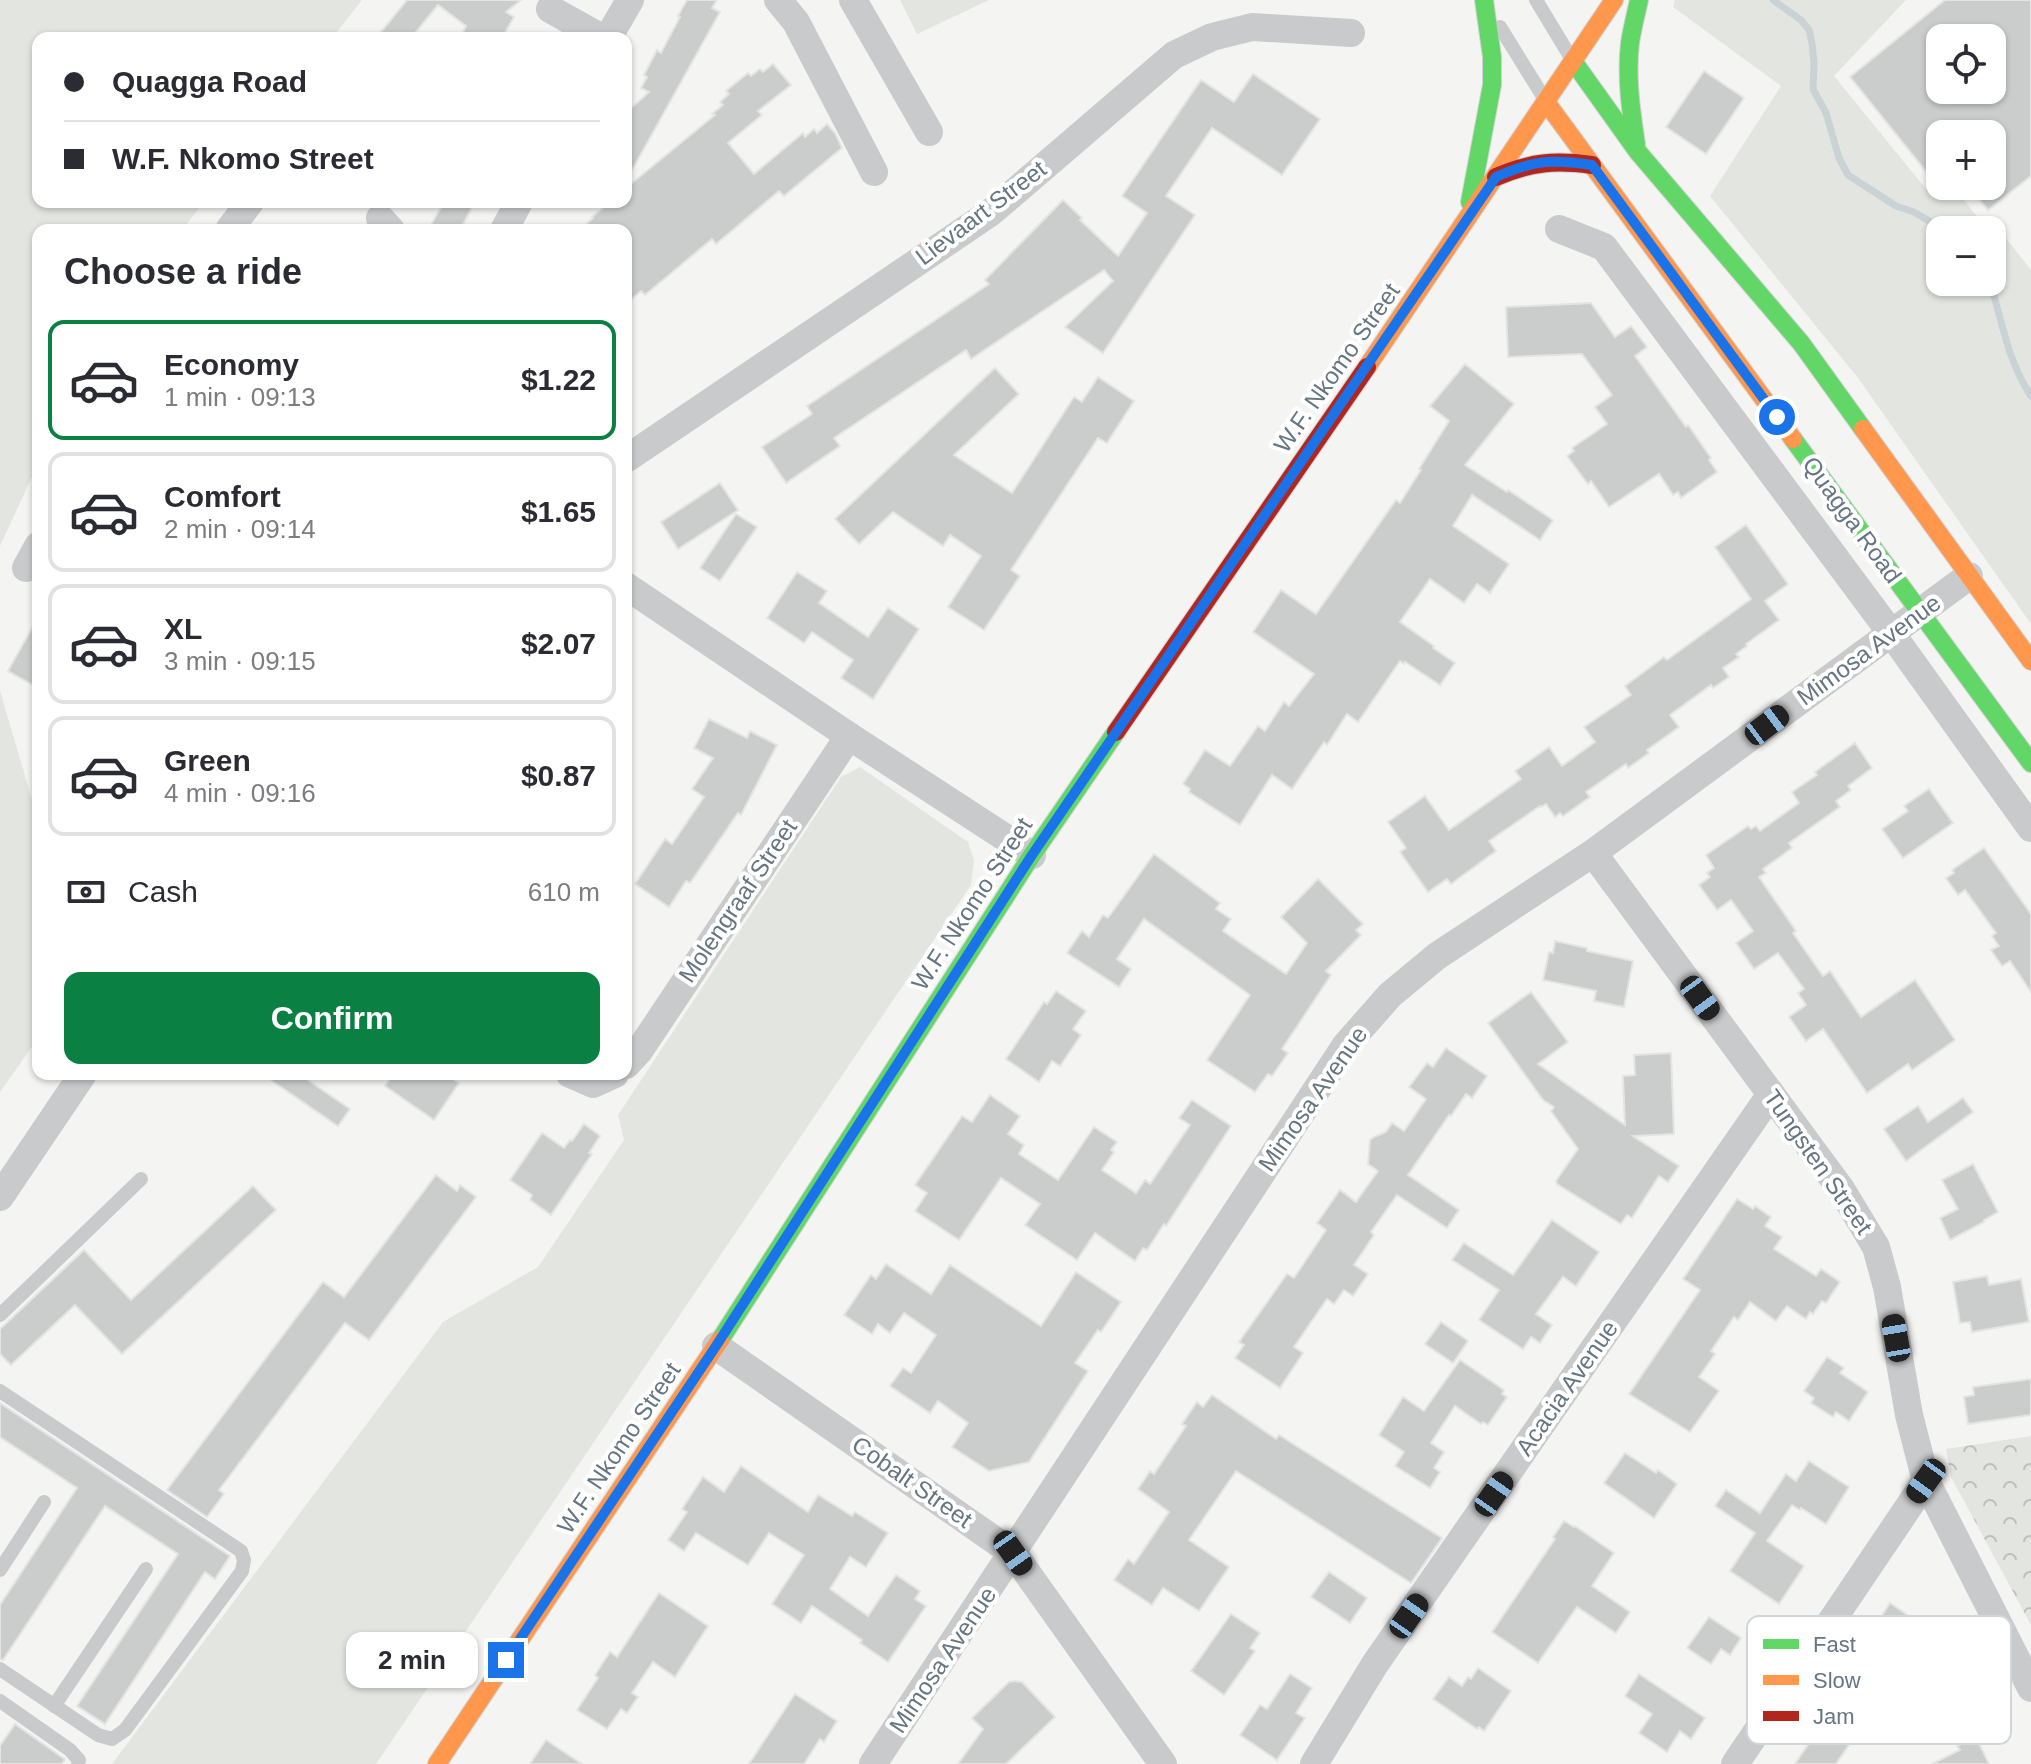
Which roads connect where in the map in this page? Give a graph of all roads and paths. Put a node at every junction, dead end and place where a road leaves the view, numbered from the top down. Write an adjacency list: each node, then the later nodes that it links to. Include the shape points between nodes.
1 (630, 0): 10 (street)
2 (778, 0): 17 (street, via 796,22)
3 (853, 0): 14 (street)
4 (1484, 0): 13 (lane, Quagga Road); 19 (main road, via 1492,85)
5 (1536, 0): 12 (lane)
6 (1614, 0): 12 (main road, W.F. Nkomo Street)
7 (1639, 0): 15 (main road, via 1629,78)
8 (550, 9): 9 (street)
9 (594, 32)
10 (609, 32)
11 (1351, 33): 21 (street, Lievaart Street, via 1252,27 1212,37 1174,55 990,213)
12 (1573, 61): 13 (main road, W.F. Nkomo Street); 15 (main road)
13 (1546, 102): 16 (main road, Quagga Road); 18 (main road, W.F. Nkomo Street)
14 (929, 132)
15 (1638, 152): 22 (main road, via 1801,343)
16 (1592, 165): 18 (main road, via 1547,161); 24 (main road, Quagga Road)
17 (874, 172)
18 (1496, 177): 19 (main road, W.F. Nkomo Street)
19 (1466, 222): 31 (main road, W.F. Nkomo Street)
20 (1559, 229): 25 (street, Quagga Road, via 1604,247)
21 (632, 455)
22 (1969, 576): 24 (street, Mimosa Avenue); 26 (main road)
23 (632, 590): 27 (street)
24 (1920, 613): 25 (street, Mimosa Avenue); 28 (main road, Quagga Road)
25 (1891, 633): 29 (street, Quagga Road); 30 (street, Mimosa Avenue)
26 (2031, 661)
27 (849, 736): 31 (street); 32 (street, Molengraaf Street)
28 (2031, 763)
29 (2031, 828)
30 (1593, 853): 34 (street, Tungsten Street); 42 (street, Mimosa Avenue, via 1437,956 1390,995 1346,1045)
31 (1032, 855): 38 (main road, W.F. Nkomo Street)
32 (632, 1059)
33 (79, 1080): 36 (street)
34 (1771, 1094): 40 (street, Tungsten Street, via 1876,1247); 57 (street, Acacia Avenue, via 1375,1664)
35 (141, 1179): 37 (lane)
36 (0, 1197)
37 (0, 1315)
38 (716, 1346): 42 (street, Cobalt Street); 54 (main road, W.F. Nkomo Street)
39 (0, 1391): 51 (lane, via 241,1551 244,1560 242,1571 125,1730 112,1739 98,1735)
40 (1926, 1481): 45 (street); 46 (street, Tungsten Street)
41 (44, 1502): 44 (lane)
42 (1013, 1553): 55 (street, Mimosa Avenue); 56 (street, Cobalt Street)
43 (146, 1569): 51 (lane)
44 (0, 1570)
45 (1835, 1616)
46 (1994, 1616)
47 (2011, 1649): 49 (street, Tungsten Street)
48 (0, 1669): 51 (lane)
49 (2031, 1688)
50 (0, 1701): 53 (lane, via 70,1750)
51 (54, 1706)
52 (1748, 1744): 58 (street)
53 (78, 1764)
54 (437, 1764)
55 (873, 1764)
56 (1163, 1764)
57 (1314, 1764)
58 (1735, 1764)

